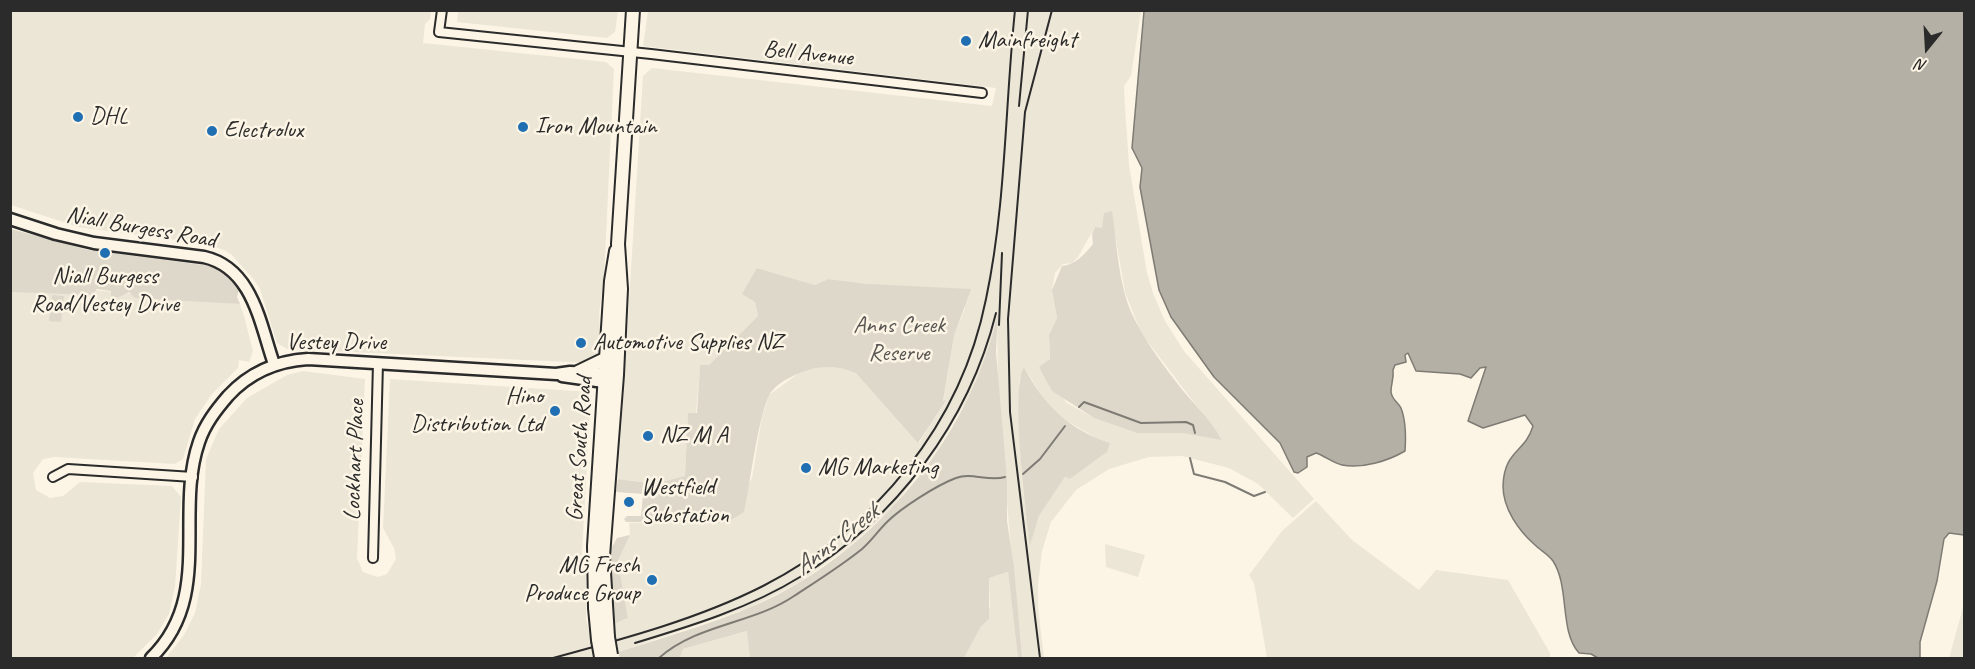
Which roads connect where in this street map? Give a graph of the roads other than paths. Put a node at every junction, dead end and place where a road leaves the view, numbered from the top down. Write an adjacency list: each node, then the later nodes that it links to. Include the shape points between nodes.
1 (442, 10): 3 (street, Bell Avenue, via 439,32)
2 (633, 10): 3 (main road, Great South Road)
3 (630, 52): 4 (street, Bell Avenue); 6 (main road, Great South Road)
4 (982, 93)
5 (10, 219): 9 (street, Niall Burgess Road, via 84,241 204,256 221,262 246,286)
6 (618, 244): 7 (main road, Great South Road, via 613,261); 12 (main road, Great South Road, via 621,289)
7 (607, 358): 10 (main road); 12 (main road, Great South Road)
8 (378, 363): 9 (street, Vestey Drive, via 308,359); 11 (street, Vestey Drive); 15 (street, Lockhart Place)
9 (274, 364): 14 (street, Vestey Drive, via 241,384 218,407 199,442)
10 (579, 372): 11 (street, Vestey Drive); 12 (street, Vestey Drive)
11 (556, 374): 12 (street, Vestey Drive, via 568,379)
12 (611, 379): 16 (main road, Great South Road, bridge, via 594,567)
13 (53, 477): 14 (street, via 68,470)
14 (193, 477): 17 (street, Vestey Drive, via 186,596 173,632)
15 (373, 558)
16 (606, 657)
17 (151, 658)

